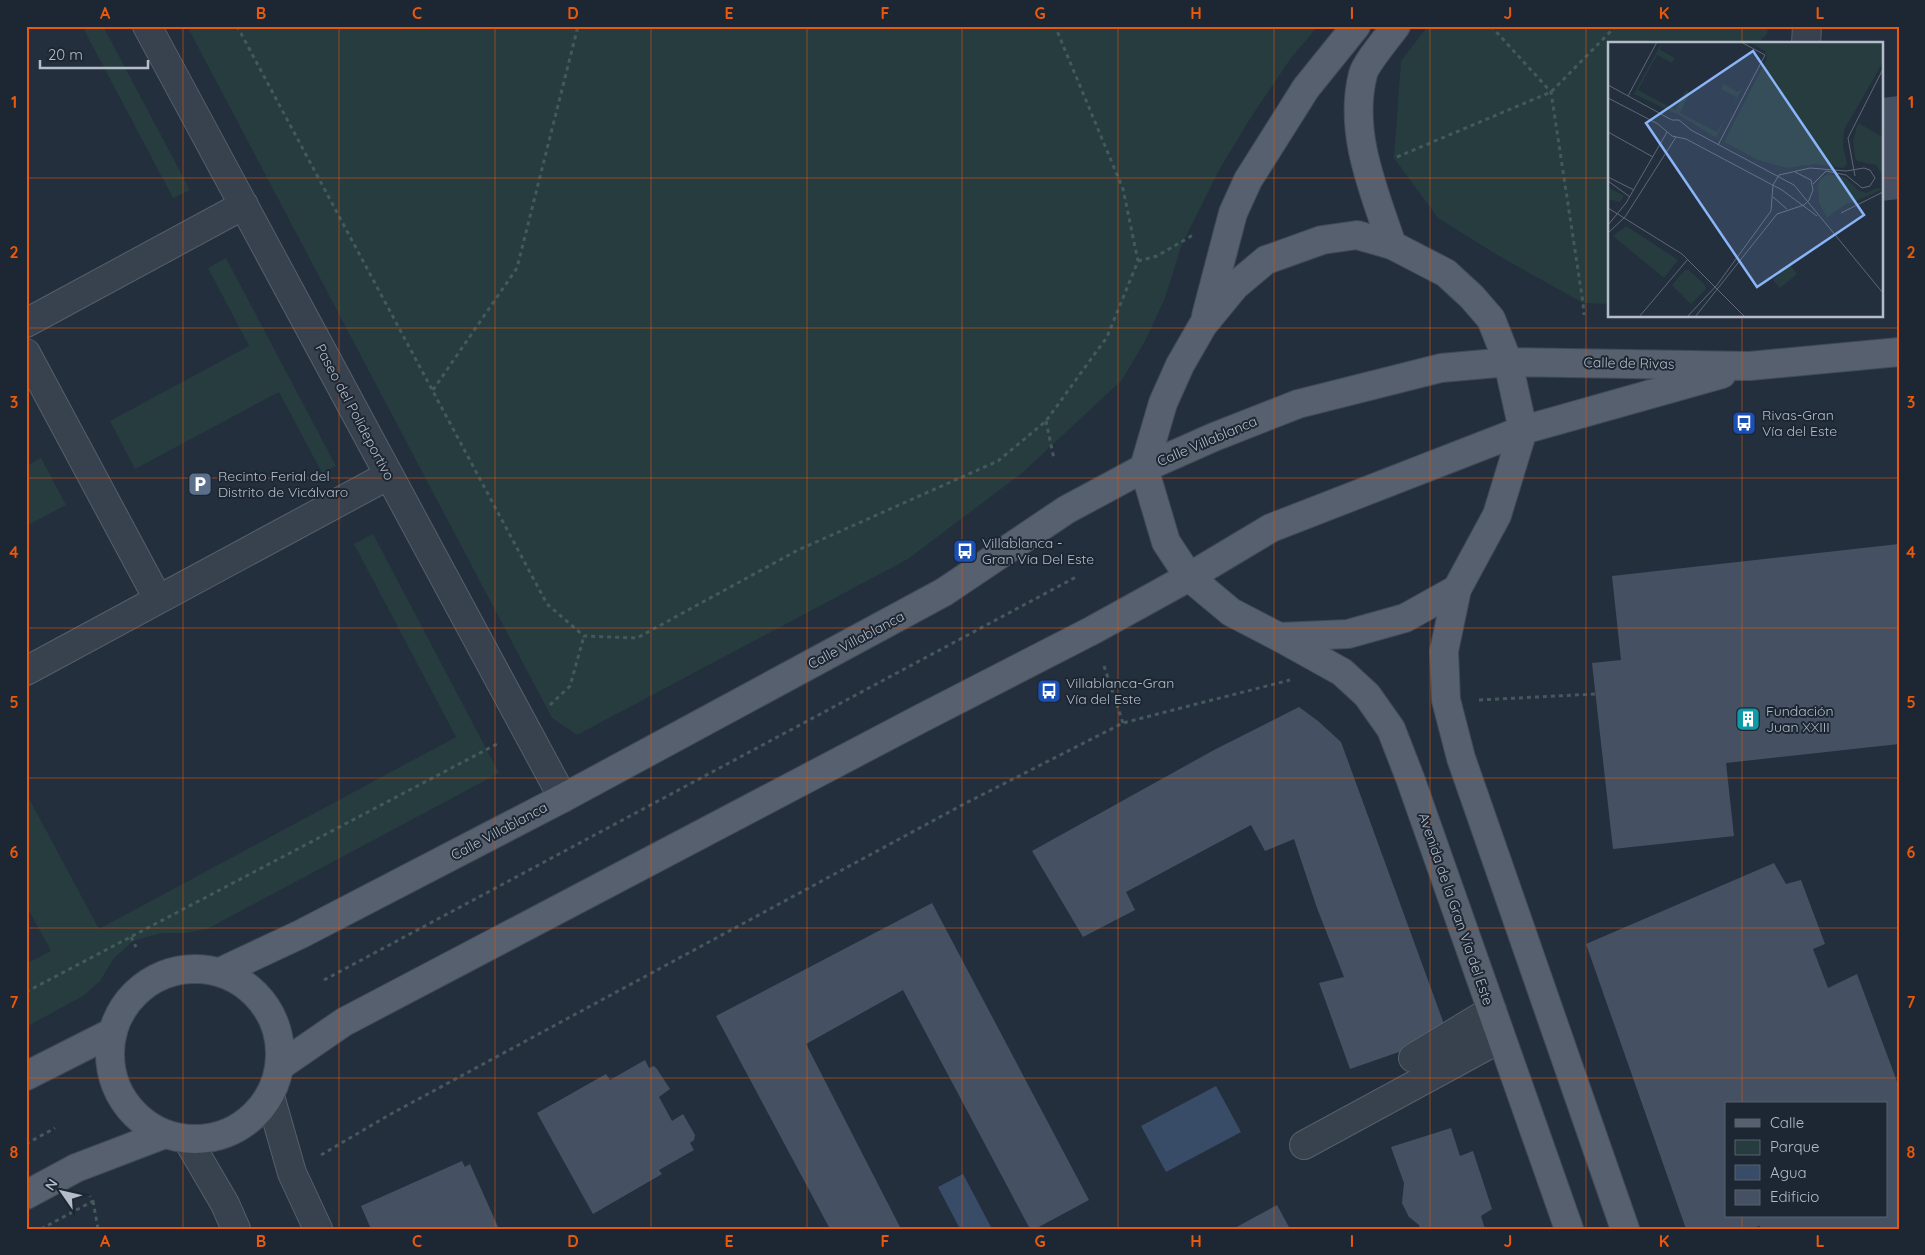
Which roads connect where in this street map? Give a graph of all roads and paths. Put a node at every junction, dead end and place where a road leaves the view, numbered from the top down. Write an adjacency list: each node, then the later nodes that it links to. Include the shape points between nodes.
1 (147, 26): 13 (street, Paseo del Polideportivo)
2 (237, 26): 24 (path)
3 (578, 26): 24 (path, via 517,268)
4 (1055, 26): 16 (path, via 1123,189)
5 (1356, 26): 19 (main road, via 1306,88 1248,180 1233,213)
6 (1396, 26): 15 (main road, via 1363,72 1358,117 1366,168)
7 (1491, 26): 11 (path)
8 (1616, 26): 11 (path)
9 (1807, 26): 10 (street)
10 (1806, 42)
11 (1551, 92): 12 (path); 17 (path)
12 (1394, 158)
13 (244, 205): 18 (street); 29 (street, Paseo del Polideportivo)
14 (1196, 233): 16 (path, via 1157,256)
15 (1392, 245): 19 (main road, via 1357,236 1322,240 1266,260 1235,286); 22 (main road, via 1446,274 1472,297 1491,319)
16 (1138, 261): 25 (path, via 1107,337)
17 (1584, 316)
18 (26, 323)
19 (1203, 325): 28 (main road, via 1163,403)
20 (1899, 352): 23 (main road, Calle de Rivas)
21 (26, 353): 33 (street)
22 (1508, 362): 23 (main road, Calle de Rivas); 26 (main road); 28 (main road, Calle Villablanca, via 1441,368 1298,404)
23 (1750, 366): 26 (main road, Calle de Rivas)
24 (432, 390): 34 (path, via 547,604)
25 (1046, 421): 27 (path); 34 (path, via 998,462 798,550 637,638)
26 (1523, 430): 30 (main road, via 1271,528); 32 (main road, via 1497,515)
27 (1054, 458)
28 (1144, 468): 30 (main road, Avenida de la Gran Vía del Este, via 1166,542); 44 (main road, Calle Villablanca, via 1066,510 944,592)
29 (389, 474): 33 (street); 44 (street, Paseo del Polideportivo)
30 (1189, 577): 35 (main road, Avenida de la Gran Vía del Este, via 1231,612); 54 (main road, via 344,1022)
31 (1076, 578): 48 (path)
32 (1457, 589): 35 (main road, Avenida de la Gran Vía del Este, via 1405,618 1348,634); 68 (main road, via 1444,651 1448,709 1461,758)
33 (158, 600): 37 (street)
34 (584, 636): 41 (path, via 570,686)
35 (1279, 636): 50 (main road, Avenida de la Gran Vía del Este, via 1342,672 1367,695 1391,729)
36 (1104, 666): 42 (path)
37 (26, 671)
38 (1298, 681): 42 (path, via 1291,680)
39 (1596, 694): 40 (path)
40 (1479, 700)
41 (546, 709)
42 (1123, 724): 61 (path, via 938,818 397,1110)
43 (497, 743): 45 (path)
44 (563, 798): 47 (main road, Calle Villablanca, via 301,934)
45 (131, 937): 46 (path); 49 (path)
46 (136, 948)
47 (220, 972): 51 (main road, via 186,969 154,979 128,1001); 54 (main road, via 247,986 268,1008 279,1036)
48 (324, 980)
49 (26, 992)
50 (1492, 1010): 52 (main road, Avenida de la Gran Vía del Este); 53 (street)
51 (113, 1032): 55 (main road); 58 (main road, via 110,1063 119,1093 138,1118)
52 (1501, 1038): 60 (street); 67 (main road, Avenida de la Gran Vía del Este)
53 (1413, 1058)
54 (280, 1066): 56 (main road)
55 (26, 1076)
56 (270, 1096): 58 (main road, via 249,1121 220,1136); 66 (street, via 292,1173)
57 (55, 1128): 59 (path)
58 (176, 1137): 62 (main road, via 76,1168); 65 (street, via 225,1204)
59 (26, 1144)
60 (1304, 1145)
61 (315, 1159)
62 (26, 1195)
63 (93, 1201): 64 (path)
64 (98, 1229)
65 (236, 1229)
66 (318, 1229)
67 (1569, 1229)
68 (1625, 1229)

